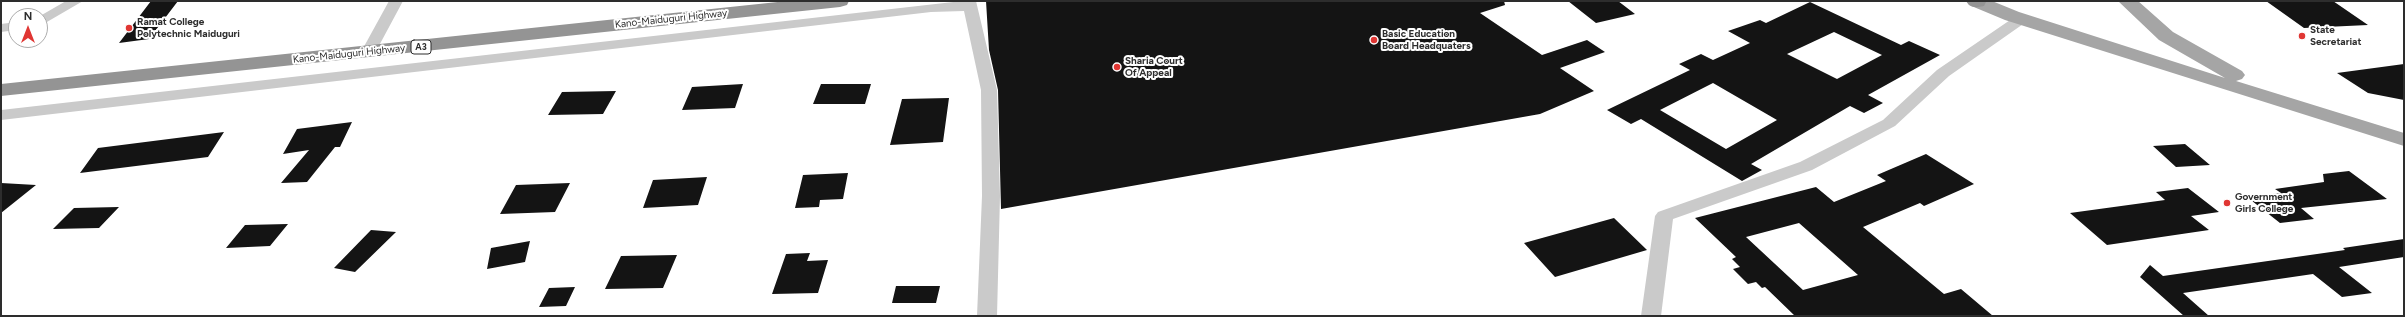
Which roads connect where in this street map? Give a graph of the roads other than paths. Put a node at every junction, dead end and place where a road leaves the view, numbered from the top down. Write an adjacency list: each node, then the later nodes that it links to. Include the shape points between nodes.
1 (76, 1): 9 (street)
2 (396, 1): 11 (street)
3 (720, 1): 11 (highway, Kano-Maiduguri Highway / A3)
4 (840, 1): 11 (highway, Kano-Maiduguri Highway / A3)
5 (1976, 1): 10 (main road)
6 (2004, 1): 12 (main road, via 2090,31)
7 (2127, 1): 12 (main road, via 2166,36)
8 (969, 4): 15 (street); 18 (street, via 989,90 992,196)
9 (48, 17)
10 (2021, 19): 17 (main road); 19 (street, via 1943,73 1890,123 1806,166 1664,216)
11 (372, 45): 13 (highway, Kano-Maiduguri Highway / A3); 14 (highway, Kano-Maiduguri Highway / A3)
12 (2235, 75): 16 (main road)
13 (1, 78)
14 (1, 90)
15 (1, 115)
16 (2404, 127)
17 (2404, 140)
18 (987, 316)
19 (1651, 316)

